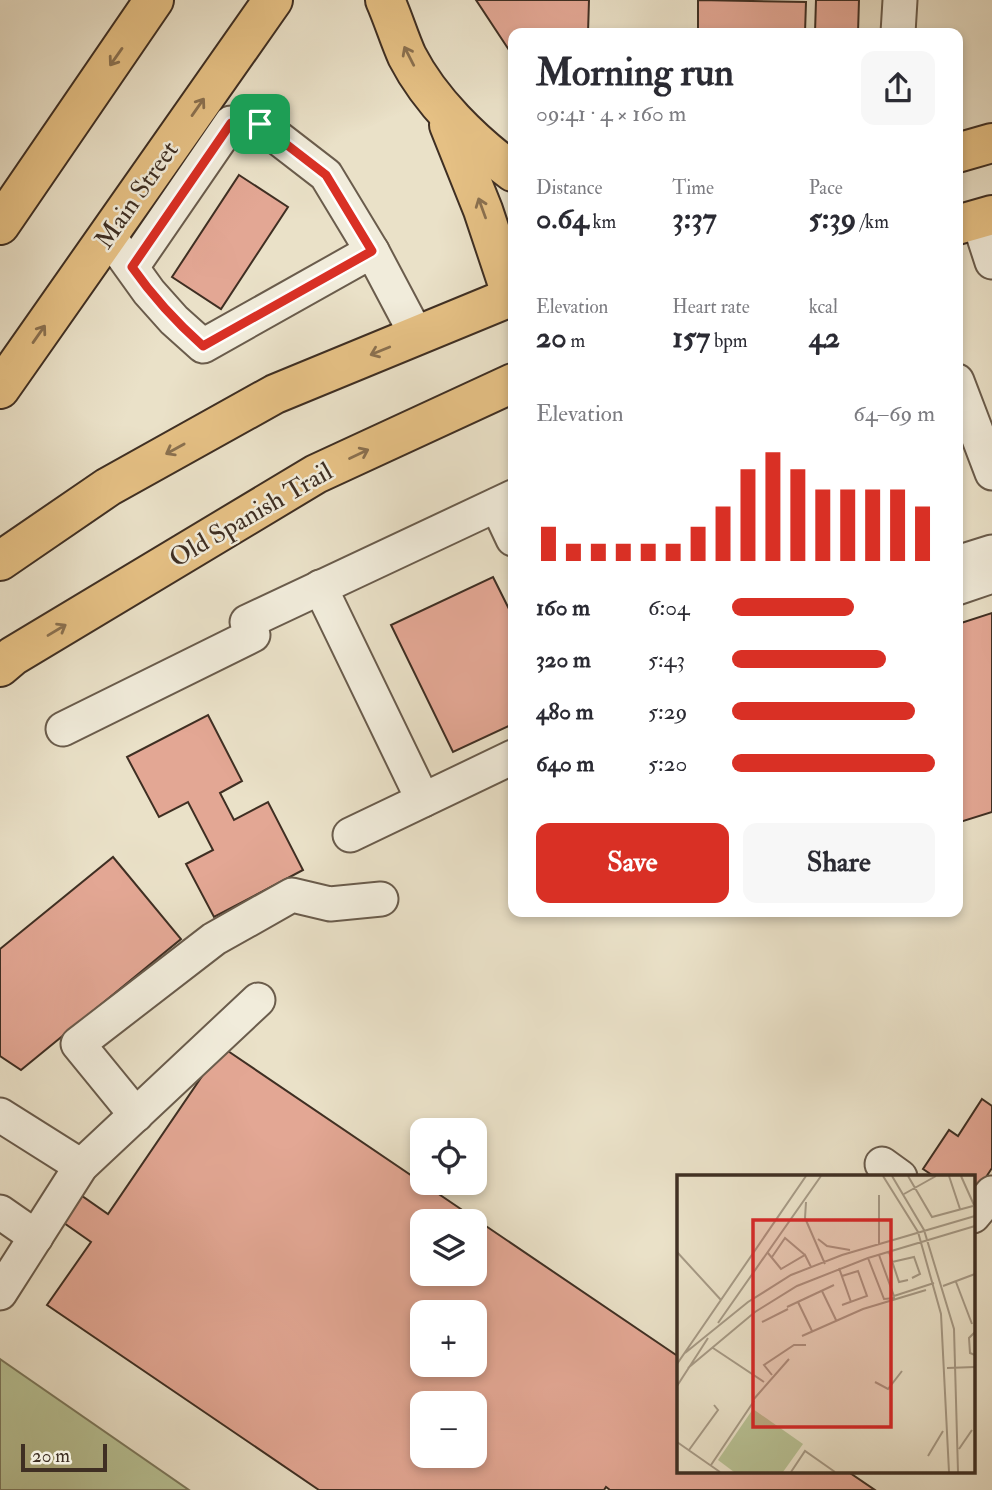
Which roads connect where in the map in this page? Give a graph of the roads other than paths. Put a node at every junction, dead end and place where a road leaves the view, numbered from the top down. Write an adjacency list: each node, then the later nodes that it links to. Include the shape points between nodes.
1 (154, 0): 11 (main road, one-way to 11)
2 (273, 0): 12 (main road, Main Street, one-way to 2)
3 (385, 0): 6 (main road, one-way to 3, via 408,57)
4 (900, 0): 5 (lane)
5 (898, 28)
6 (442, 107): 9 (main road); 16 (main road, one-way to 6)
7 (992, 143): 8 (main road)
8 (963, 151)
9 (508, 168)
10 (976, 220): 14 (lane)
11 (0, 225)
12 (108, 235): 15 (lane); 20 (main road, Main Street, one-way to 12)
13 (372, 251): 15 (lane, via 203,346 174,320); 15 (lane, via 326,175 260,124 231,123); 18 (lane)
14 (992, 262)
15 (132, 267)
16 (508, 286)
17 (508, 300): 18 (main road)
18 (417, 335): 25 (main road, one-way to 25, via 275,394 108,487)
19 (508, 385): 30 (main road, Old Spanish Trail, one-way to 19, via 316,474)
20 (0, 389)
21 (963, 397): 22 (lane)
22 (992, 473)
23 (505, 501): 29 (lane)
24 (992, 552): 26 (lane)
25 (0, 561)
26 (963, 562)
27 (992, 576): 28 (lane)
28 (963, 586)
29 (320, 587): 31 (lane); 33 (lane)
30 (4, 654)
31 (63, 729)
32 (508, 759): 33 (lane)
33 (423, 800): 34 (lane)
34 (350, 835)
35 (381, 899): 38 (lane, via 330,904 292,895 214,939 78,1044)
36 (258, 1000): 38 (lane)
37 (0, 1115): 39 (lane)
38 (136, 1115): 39 (lane)
39 (81, 1166): 43 (lane)
40 (992, 1193): 42 (lane)
41 (0, 1212): 43 (lane)
42 (974, 1215)
43 (36, 1237): 44 (lane)
44 (3, 1300)

